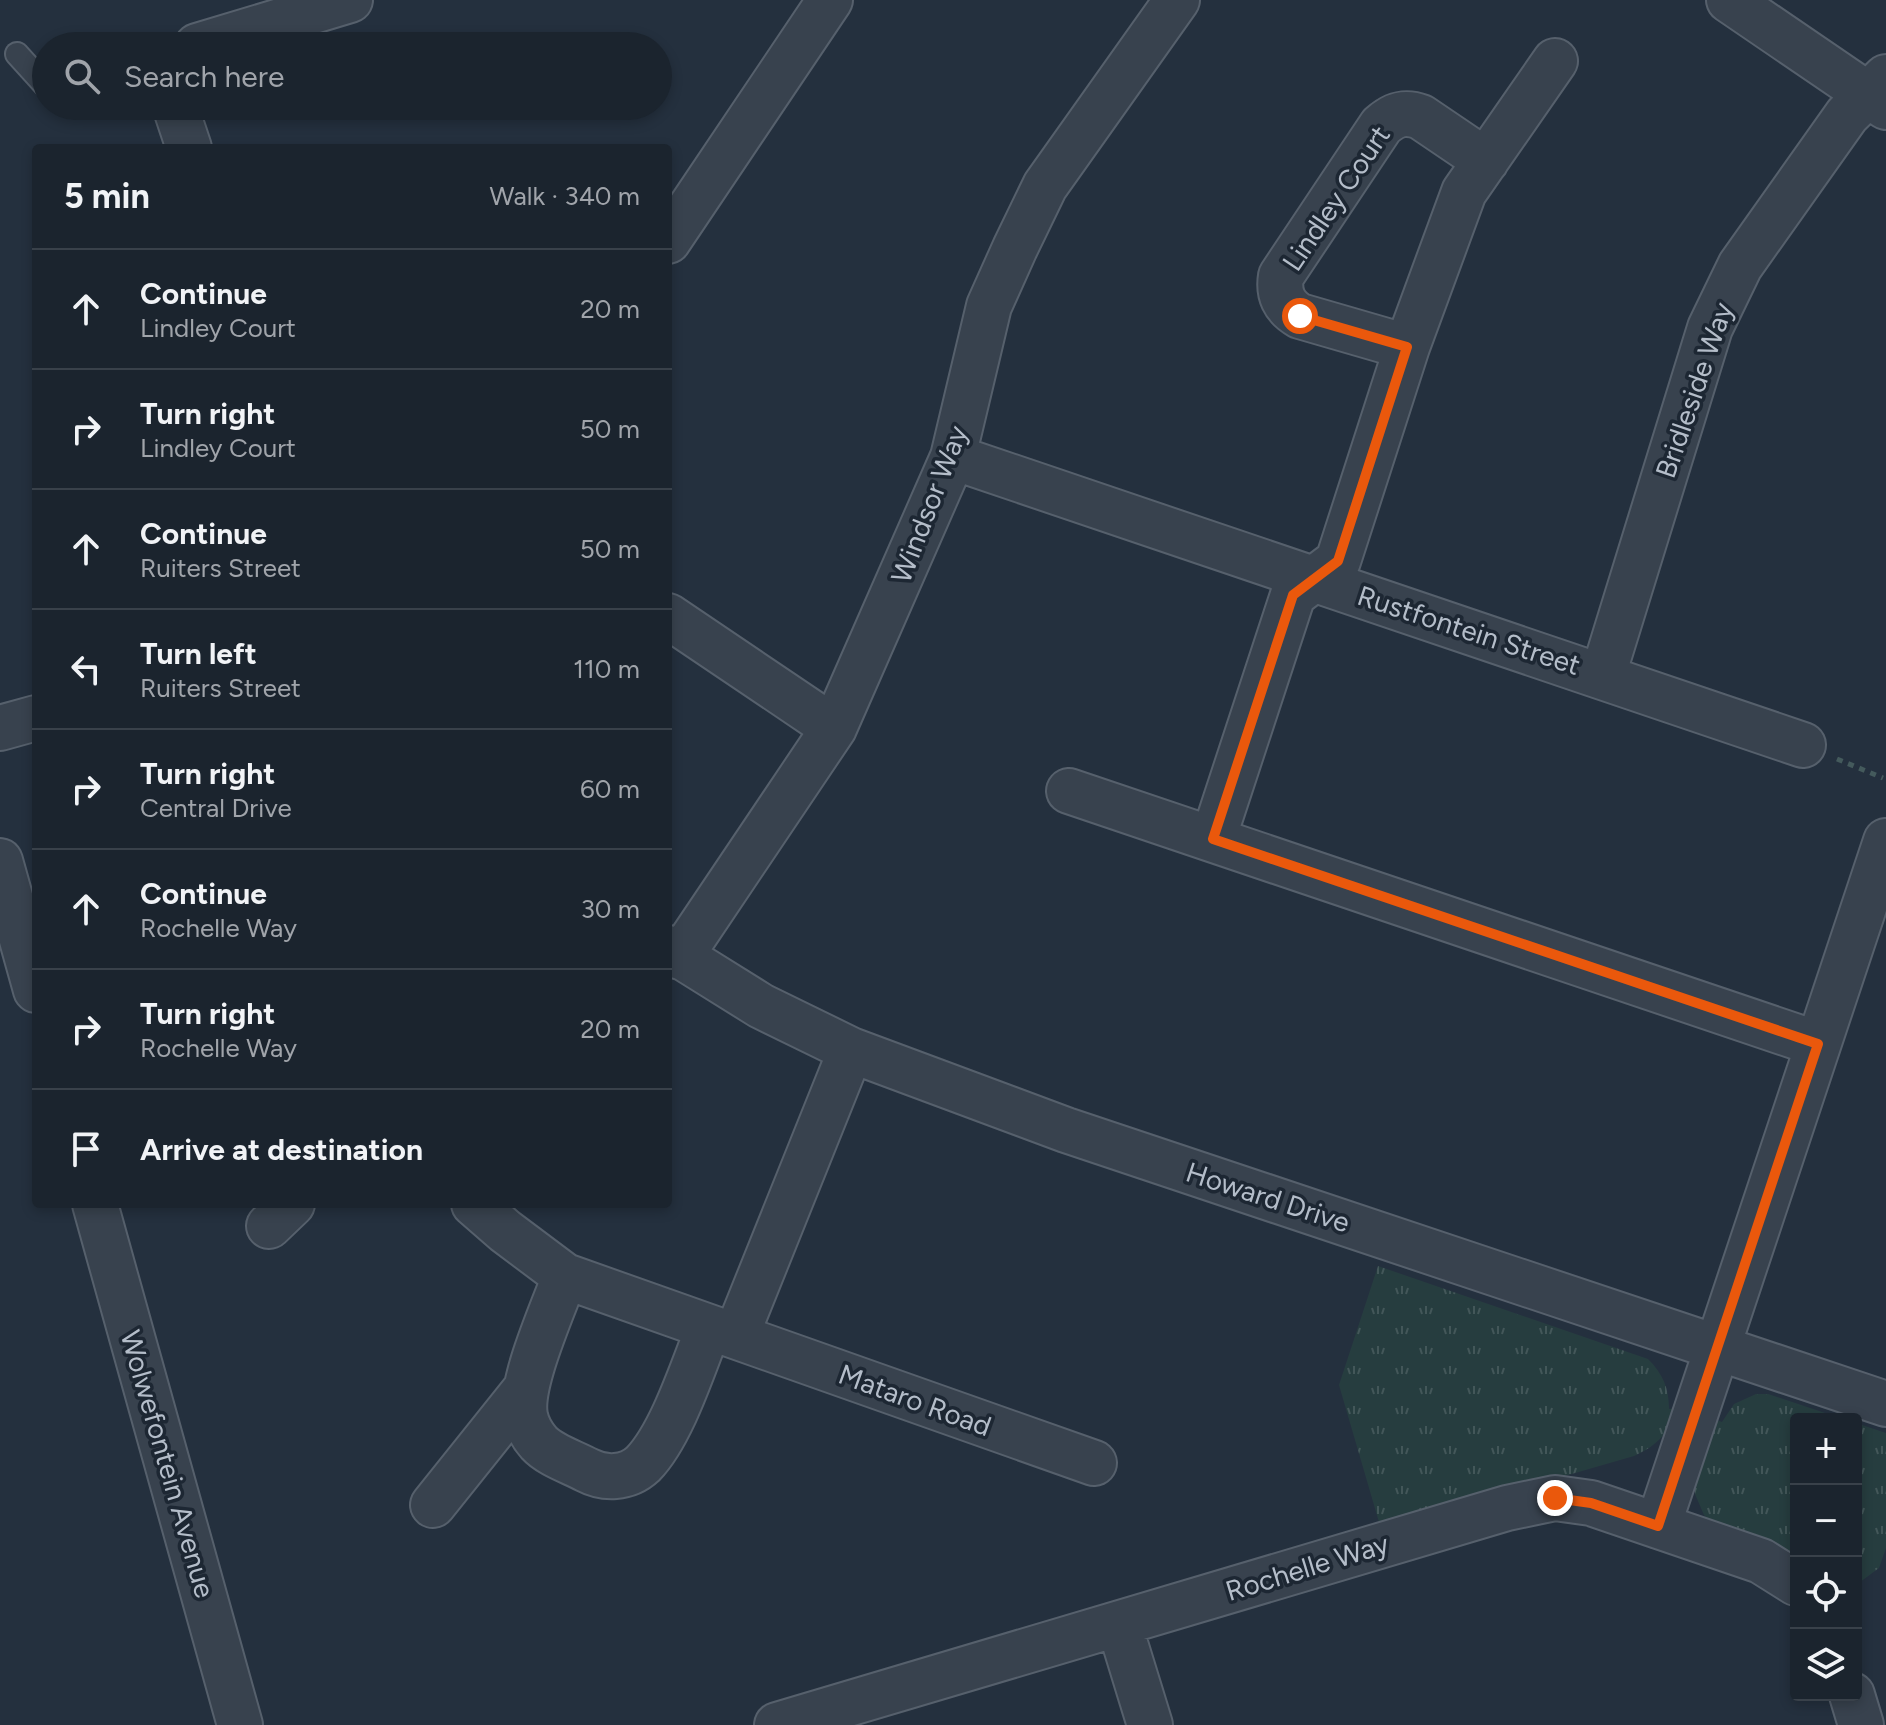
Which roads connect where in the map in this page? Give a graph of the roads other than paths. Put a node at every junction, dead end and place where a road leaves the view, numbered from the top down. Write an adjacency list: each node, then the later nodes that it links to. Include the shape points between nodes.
1 (350, 0): 5 (street)
2 (1177, 0): 15 (street, Windsor Way, via 1045,186 989,306)
3 (1729, 0): 9 (street)
4 (809, 11): 13 (street)
5 (244, 32)
6 (17, 54): 8 (lane)
7 (1555, 61): 12 (street)
8 (32, 71)
9 (1880, 93): 18 (street, Bridleside Way, via 1847,115 1740,266 1710,328)
10 (180, 120): 11 (street)
11 (188, 144)
12 (1486, 161): 14 (street, via 1464,192); 14 (street, Lindley Court, via 1421,117 1389,118 1281,276 1282,297 1300,316)
13 (672, 234)
14 (1407, 347): 16 (street, via 1338,561)
15 (953, 457): 16 (street, Rustfontein Street); 21 (street, Windsor Way)
16 (1315, 578): 18 (street, Rustfontein Street); 24 (street, via 1293,595)
17 (672, 619): 21 (street)
18 (1603, 675): 22 (street, Rustfontein Street)
19 (32, 719): 20 (street)
20 (0, 728)
21 (834, 728): 27 (street, Windsor Way)
22 (1803, 745)
23 (1069, 791): 24 (street)
24 (1213, 839): 29 (street)
25 (1886, 841): 29 (street)
26 (0, 861): 28 (street)
27 (674, 953): 30 (street, Howard Drive, via 761,1006)
28 (32, 976)
29 (1818, 1044): 35 (street)
30 (851, 1050): 34 (street); 35 (street, Howard Drive, via 1066,1130)
31 (96, 1208): 44 (street, Wolwefontein Avenue)
32 (479, 1208): 33 (street, Mataro Road)
33 (565, 1276): 34 (street, Mataro Road); 36 (street)
34 (723, 1332): 36 (street, via 654,1450 640,1467 623,1475 601,1478 542,1446 525,1415); 38 (street, Mataro Road)
35 (1717, 1348): 37 (street, Howard Drive); 40 (street)
36 (525, 1390): 39 (street)
37 (1886, 1404)
38 (1094, 1463)
39 (433, 1505)
40 (1658, 1526): 41 (street, Rochelle Way, via 1761,1561); 42 (street, Rochelle Way, via 1591,1503 1555,1498)
41 (1790, 1579)
42 (1119, 1624): 45 (street, Rochelle Way); 46 (street)
43 (1854, 1701): 47 (street)
44 (240, 1725)
45 (777, 1725)
46 (1150, 1725)
47 (1861, 1725)

